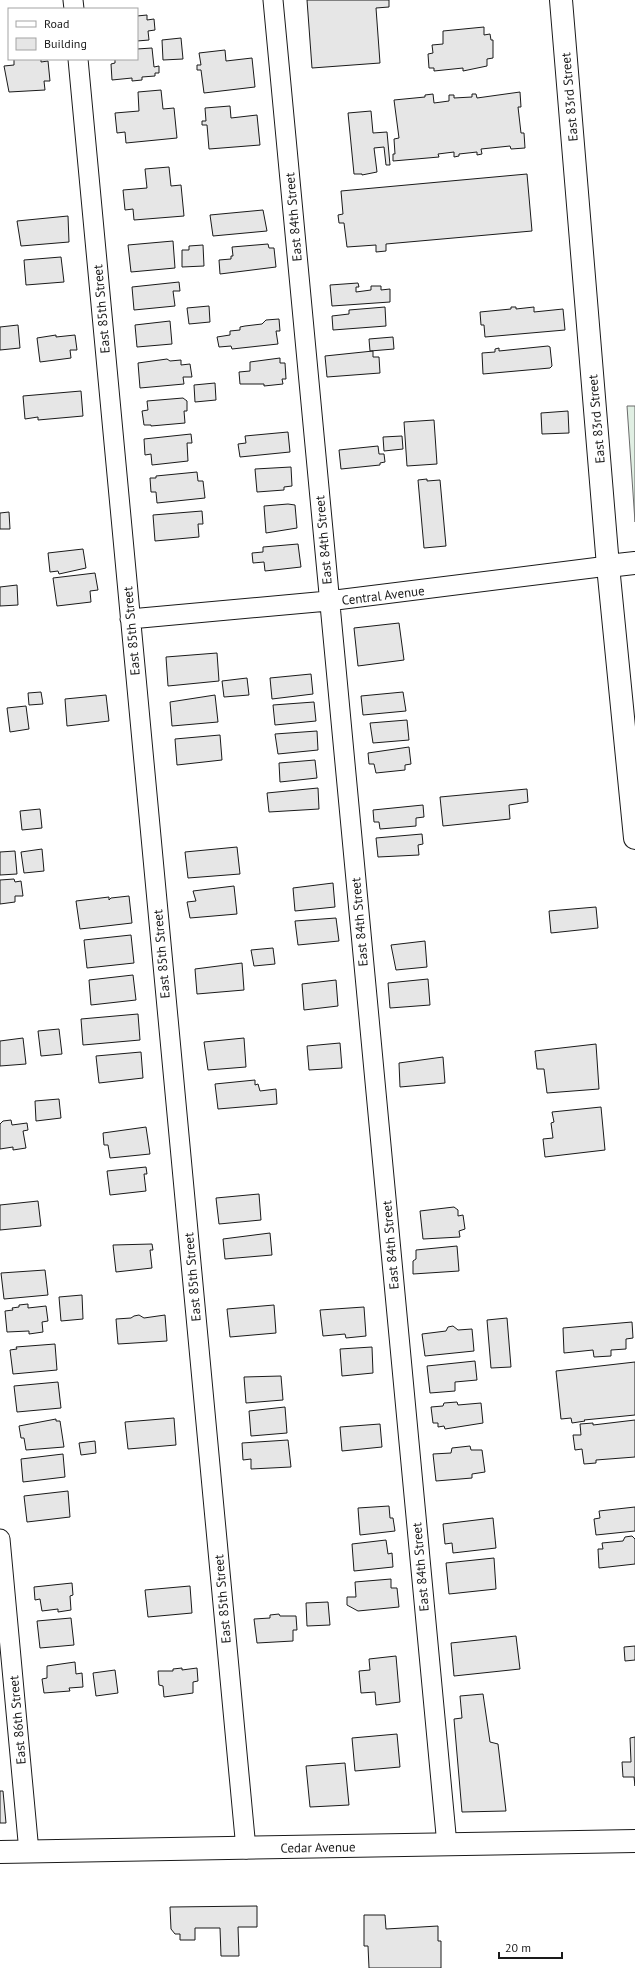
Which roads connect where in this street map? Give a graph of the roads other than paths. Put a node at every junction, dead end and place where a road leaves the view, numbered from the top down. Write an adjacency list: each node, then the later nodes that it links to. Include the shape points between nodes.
1 (273, 0): 6 (street, East 84th Street)
2 (561, 0): 5 (street, East 83rd Street)
3 (78, 60): 7 (street, East 85th Street)
4 (635, 563): 5 (street, Central Avenue)
5 (608, 566): 6 (street, Central Avenue); 8 (street, East 83rd Street)
6 (328, 601): 7 (street, Central Avenue); 11 (street, East 84th Street)
7 (130, 619): 12 (street, East 85th Street)
8 (635, 838)
9 (0, 1539): 14 (street, East 86th Street)
10 (635, 1841): 11 (street, Cedar Avenue)
11 (447, 1845): 12 (street, Cedar Avenue)
12 (246, 1849): 14 (street, Cedar Avenue)
13 (0, 1852): 14 (street, Cedar Avenue)
14 (29, 1852)

